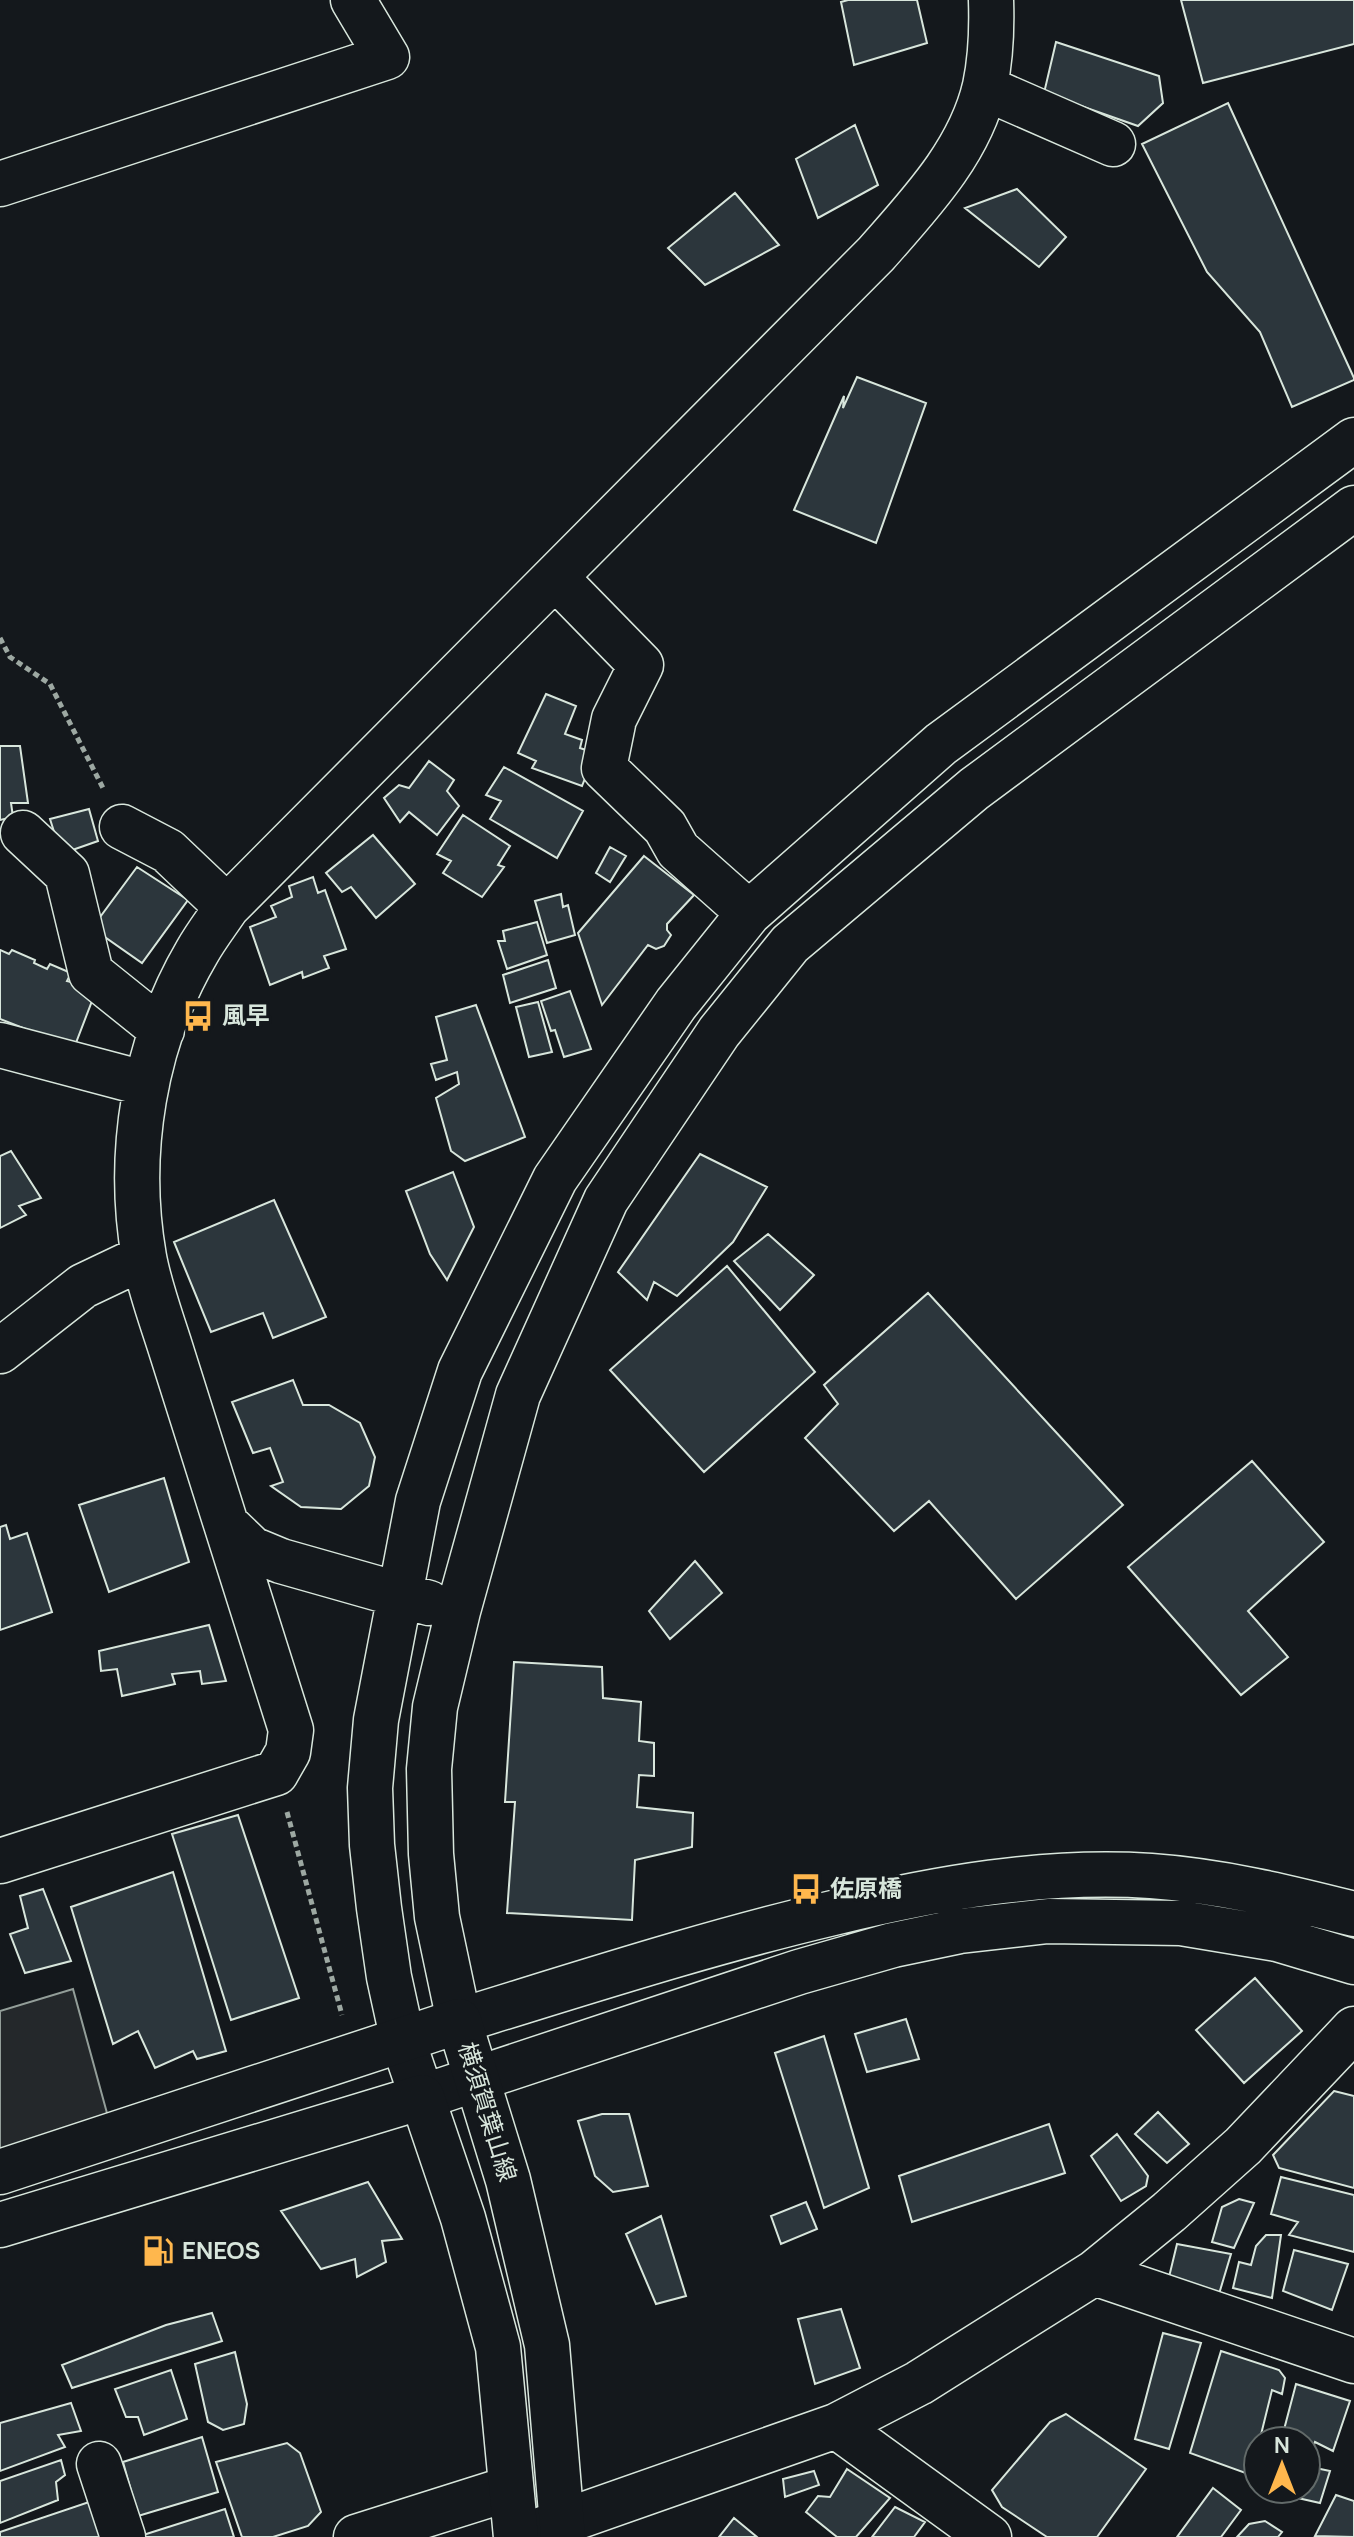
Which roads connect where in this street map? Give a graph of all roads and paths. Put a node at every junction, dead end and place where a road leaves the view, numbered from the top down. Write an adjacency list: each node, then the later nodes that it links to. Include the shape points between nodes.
1 (353, 0): 5 (street, via 387,57)
2 (991, 0): 3 (street)
3 (985, 88): 4 (street); 8 (street, via 949,166 876,254)
4 (1113, 144)
5 (0, 184)
6 (1354, 440): 13 (street, via 941,744)
7 (1348, 525): 21 (street, via 974,789 790,944 719,1032 606,1200 518,1395)
8 (556, 578): 12 (street); 13 (street, via 641,665 614,719 604,768 665,827 678,850)
9 (0, 638): 10 (path, via 10,657 50,684)
10 (122, 827): 12 (street, via 168,851)
11 (23, 833): 14 (street, via 67,874 91,973)
12 (227, 907): 14 (street, via 197,952)
13 (749, 913): 20 (street, via 676,1004 555,1179 460,1371 418,1501)
14 (162, 1030): 16 (street)
15 (0, 1045): 16 (street)
16 (147, 1084): 17 (street, via 137,1174)
17 (144, 1257): 18 (street, via 83,1286); 19 (street)
18 (0, 1351)
19 (226, 1524): 20 (street, via 252,1549 281,1561); 22 (street, via 291,1730 288,1752)
20 (401, 1595): 21 (street); 28 (street, via 376,1720 370,1788 381,1921)
21 (458, 1611): 26 (street, via 435,1707 429,1769 437,1917)
22 (276, 1773): 23 (street); 29 (path)
23 (0, 1861)
24 (1354, 1914): 26 (street, via 1256,1889 1151,1876 999,1881 917,1893 770,1928)
25 (1354, 1962): 30 (street, via 1277,1939 1181,1923 1048,1921 960,1931 799,1972)
26 (459, 2021): 28 (street, 横須賀葉山線); 30 (street, 横須賀葉山線)
27 (1354, 2029): 34 (street, via 1243,2146)
28 (403, 2041): 29 (street, 横須賀葉山線); 31 (street)
29 (354, 2056): 32 (street, 横須賀葉山線)
30 (476, 2077): 31 (street); 39 (street, 横須賀葉山線, via 508,2180 547,2345)
31 (422, 2097): 33 (street); 38 (street, via 463,2218 498,2347)
32 (0, 2172)
33 (0, 2225)
34 (1094, 2273): 35 (street); 36 (street, via 919,2383)
35 (1354, 2361)
36 (836, 2426): 39 (street); 43 (street)
37 (99, 2464): 40 (street)
38 (511, 2488): 41 (street); 42 (street)
39 (563, 2530): 42 (street)
40 (123, 2537)
41 (356, 2537)
42 (518, 2537)
43 (989, 2537)

